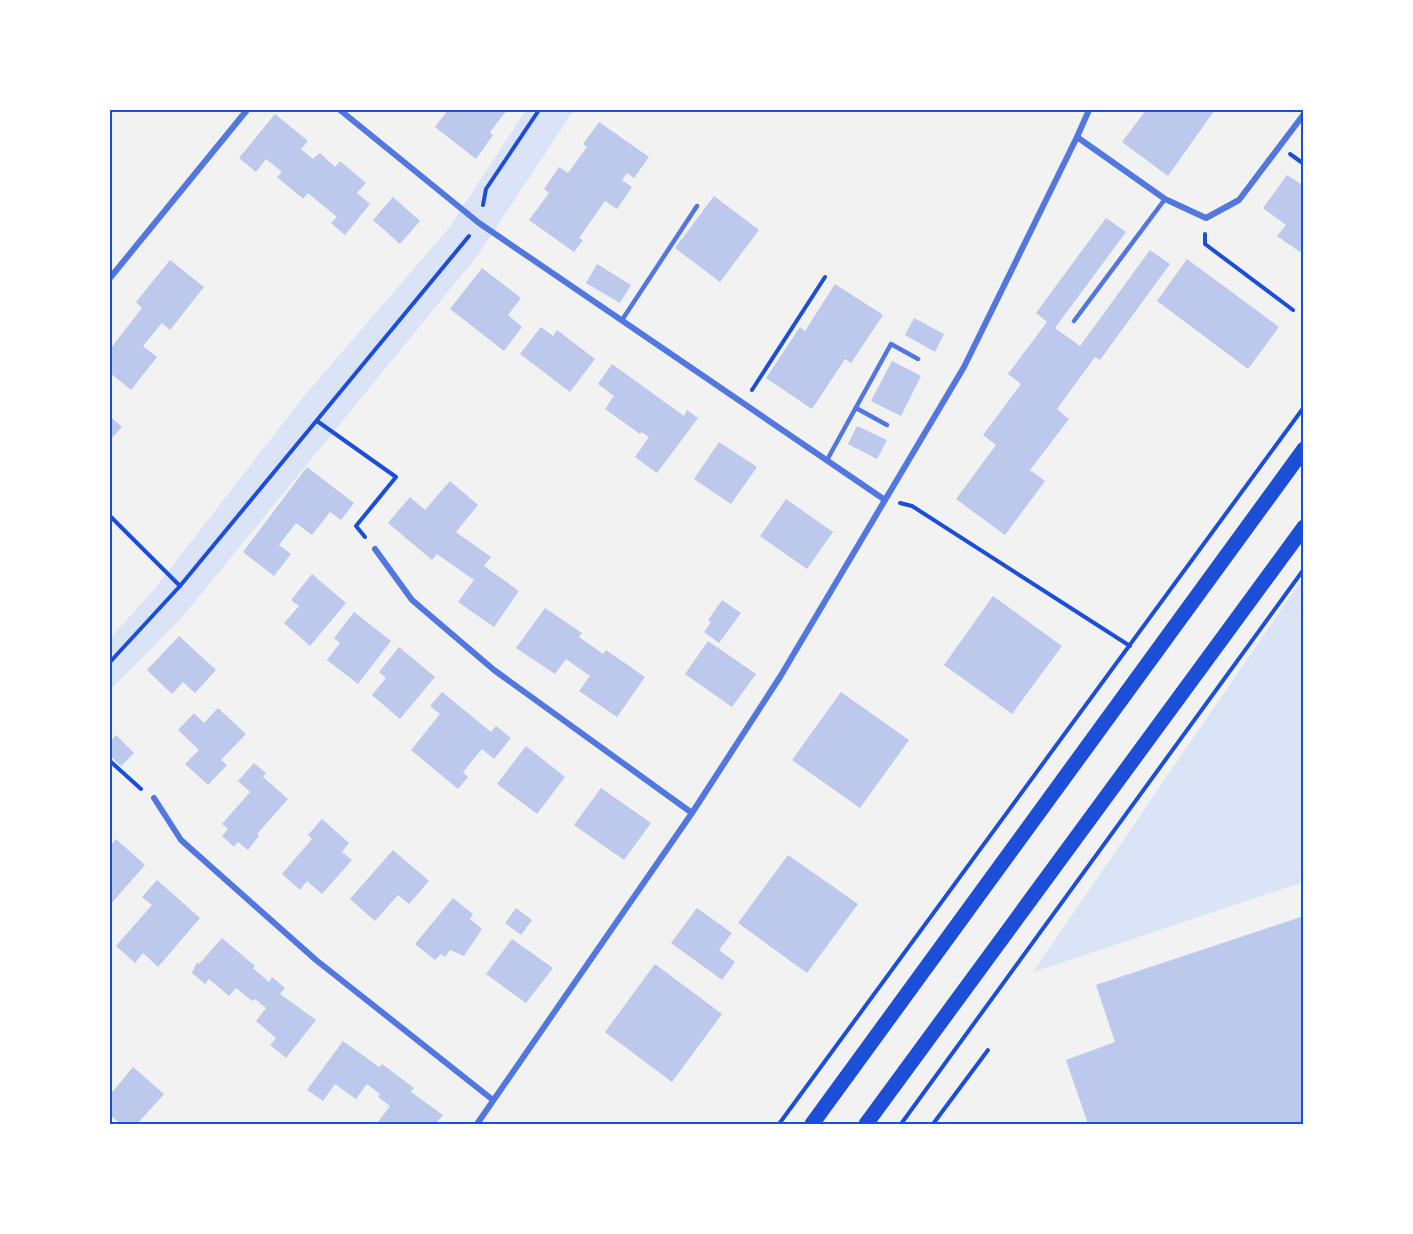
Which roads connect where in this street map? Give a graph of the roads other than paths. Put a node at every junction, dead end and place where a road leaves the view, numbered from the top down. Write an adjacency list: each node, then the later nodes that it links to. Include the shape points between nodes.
1 (247, 110): 8 (street)
2 (340, 110): 9 (street, via 479,223)
3 (1089, 110): 5 (street)
4 (1304, 114): 6 (street, via 1239,201 1206,218)
5 (1077, 137): 6 (street); 16 (street, via 964,367)
6 (1166, 199): 10 (lane)
7 (697, 206): 9 (lane)
8 (110, 278)
9 (622, 320): 15 (street)
10 (1074, 321)
11 (918, 359): 12 (lane, via 891,344)
12 (856, 408): 13 (lane); 15 (lane)
13 (887, 425)
14 (1304, 449): 23 (main road)
15 (827, 460): 16 (street)
16 (885, 500): 20 (street, via 780,677)
17 (1304, 527): 24 (main road)
18 (375, 549): 20 (street, via 412,600 494,670)
19 (154, 798): 21 (street, via 181,840 316,960)
20 (692, 813): 21 (street)
21 (493, 1100): 22 (street)
22 (477, 1125)
23 (812, 1125)
24 (866, 1125)

